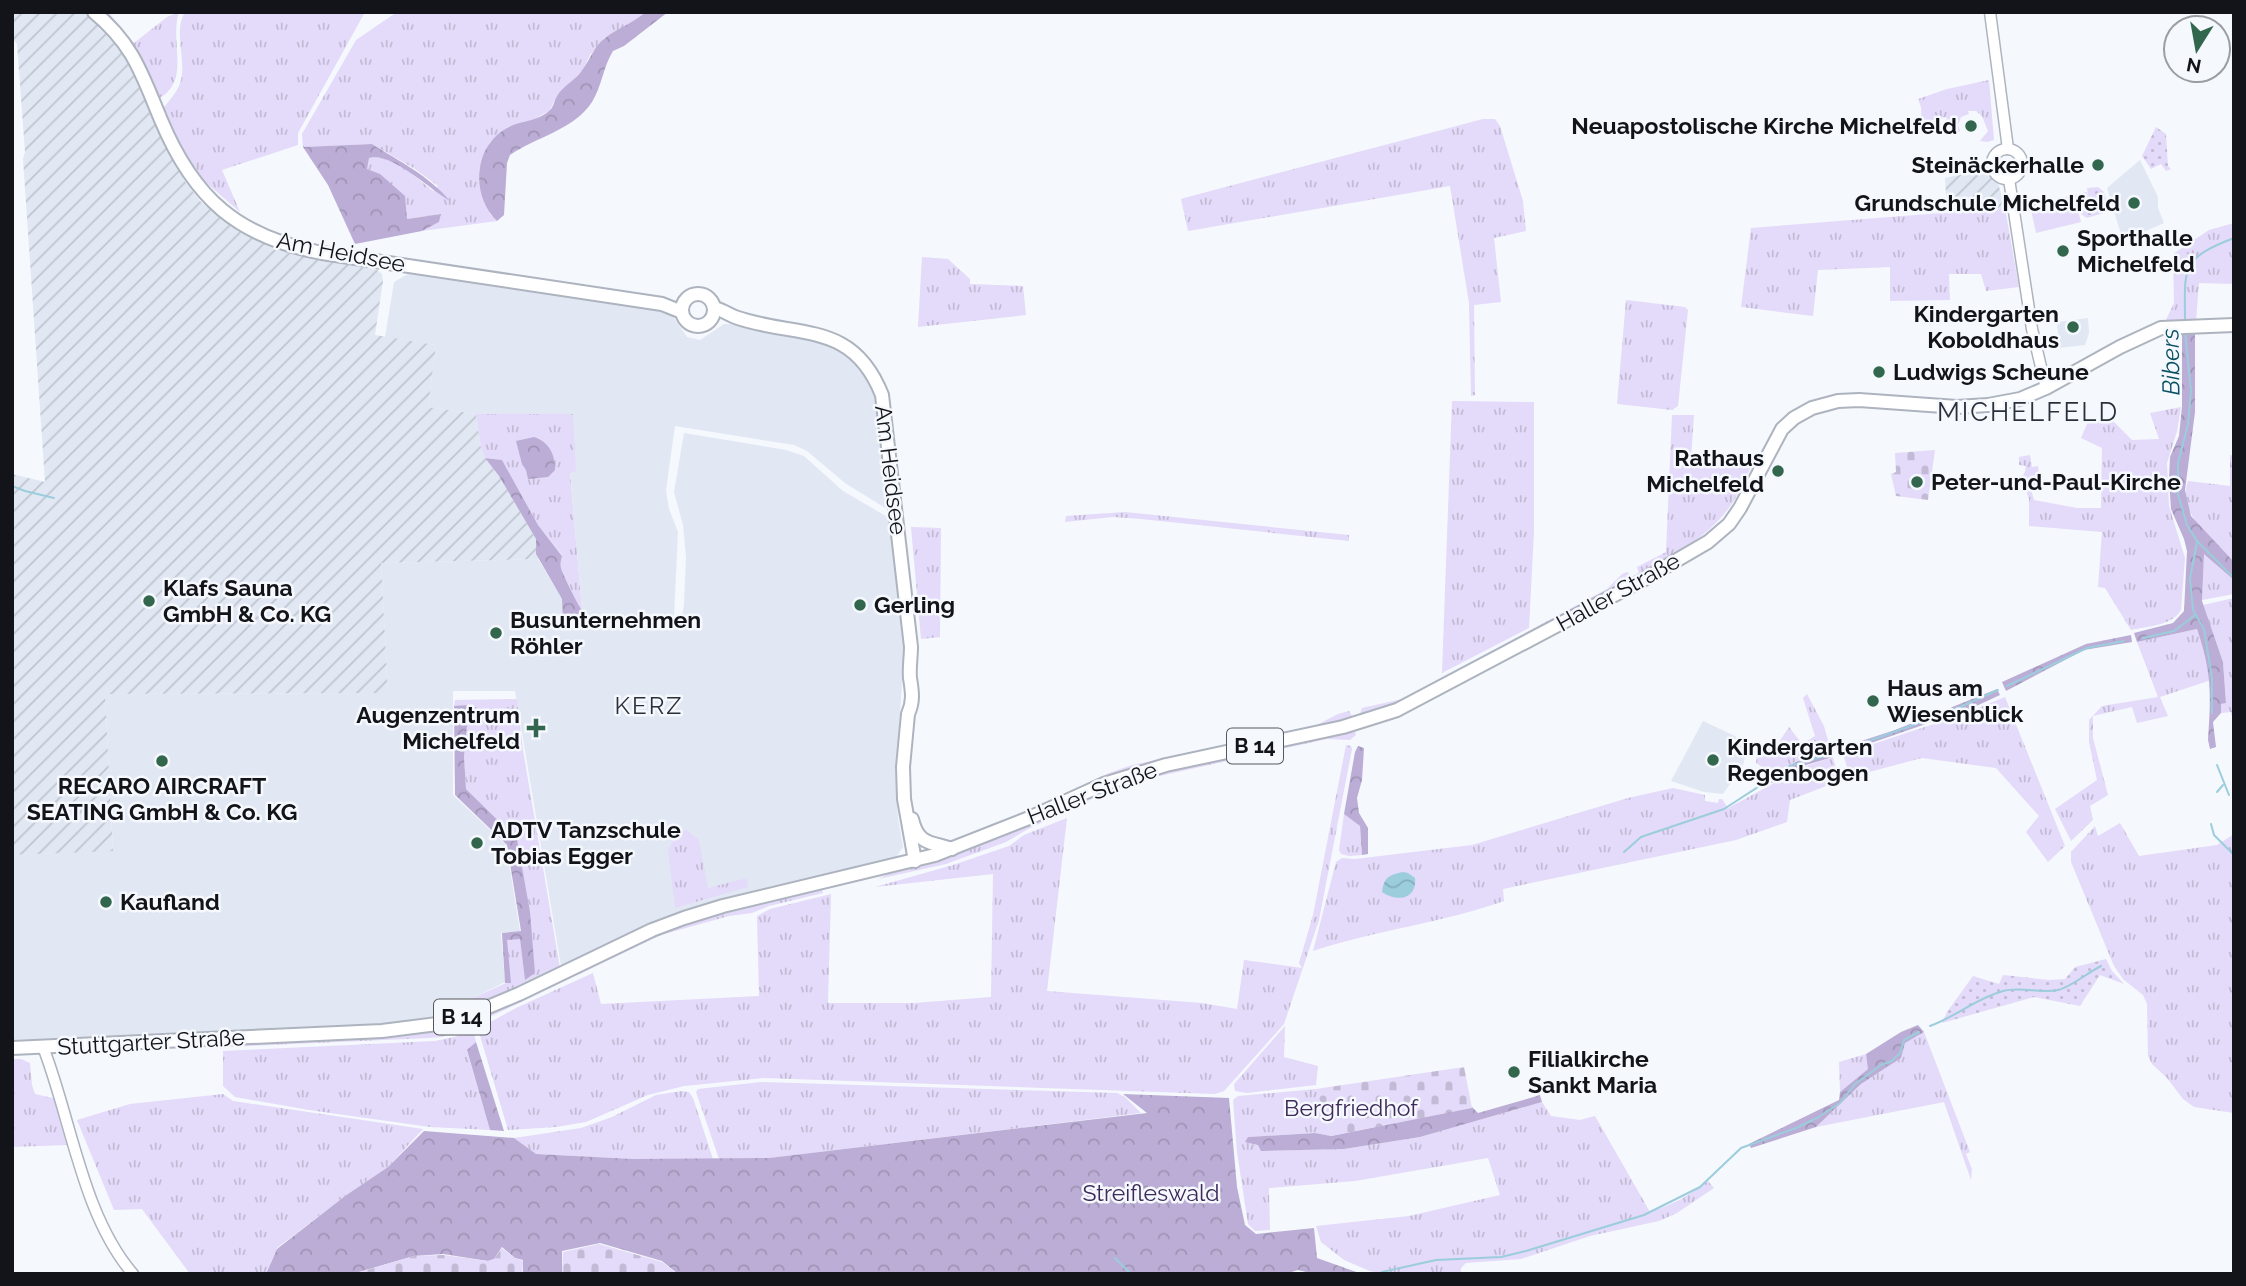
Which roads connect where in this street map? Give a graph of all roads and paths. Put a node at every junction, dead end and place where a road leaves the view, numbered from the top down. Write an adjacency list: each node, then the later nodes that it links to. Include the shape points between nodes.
1 (94, 12): 5 (main road, Am Heidsee, via 134,58 175,152 191,177 211,201 262,236 322,253)
2 (1990, 12): 3 (street)
3 (2007, 149): 4 (street, via 2019,155 2022,166); 4 (street, via 1996,154 1992,168 1997,176)
4 (2009, 179): 8 (street, via 2032,329)
5 (683, 306): 6 (main road, via 694,294 702,293 709,297); 6 (main road, via 686,321 695,326 707,324)
6 (714, 313): 9 (main road, Am Heidsee, via 837,342 862,360 878,385 885,406 911,647)
7 (2234, 325): 8 (main road, Haller Straße / B 14, via 2161,328)
8 (2046, 388): 10 (main road, Haller Straße / B 14, via 1988,405 1859,400 1812,408 1782,429 1740,508 1708,542 1397,710 1104,784)
9 (903, 767): 10 (main road, via 917,833 927,842); 11 (main road)
10 (952, 849): 11 (main road, Haller Straße / B 14)
11 (915, 861): 12 (main road, Haller Straße / B 14, via 684,918 444,1023)
12 (289, 1035): 13 (main road, Stuttgarter Straße / B 14)
13 (43, 1047): 14 (main road, Stuttgarter Straße / B 14); 15 (street, via 84,1179 102,1223)
14 (12, 1048)
15 (133, 1274)

